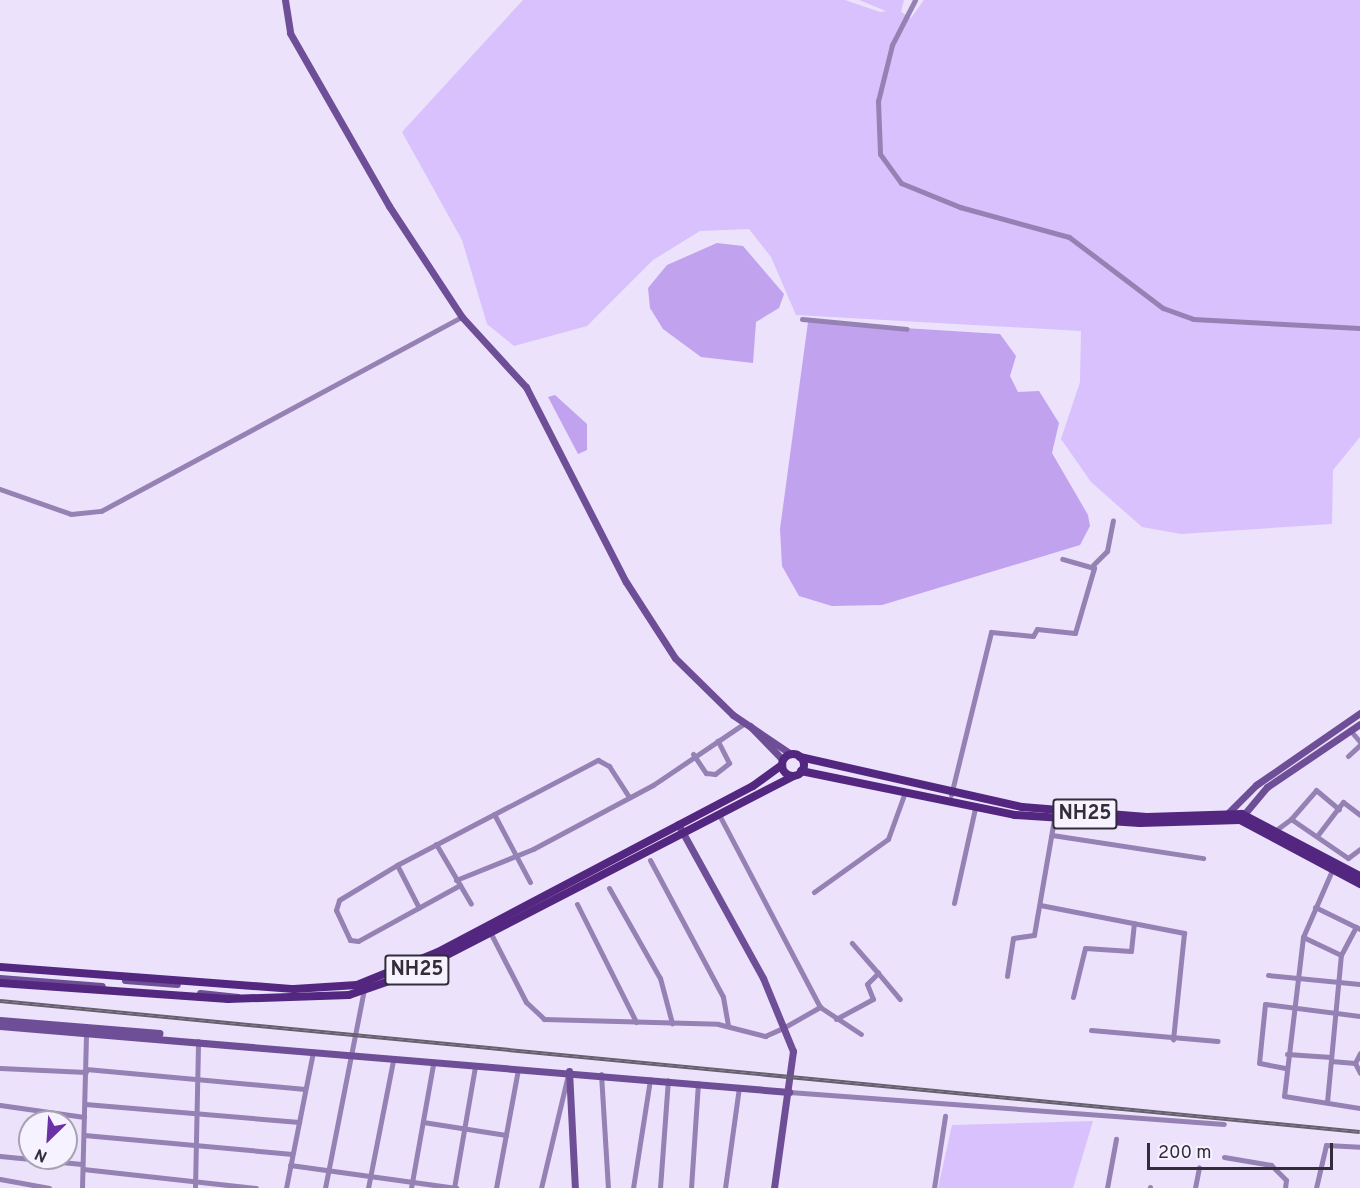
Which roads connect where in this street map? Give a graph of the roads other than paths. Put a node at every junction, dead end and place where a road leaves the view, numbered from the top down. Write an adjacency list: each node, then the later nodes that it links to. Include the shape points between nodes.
1 (285, 0): 3 (street, via 290,33 389,206)
2 (915, 0): 6 (street, via 892,45 878,101 880,154 901,183 932,199 1069,237 1163,308 1193,319)
3 (462, 318): 7 (street, via 101,512 71,514); 13 (street, via 526,387 626,582 675,658)
4 (802, 319): 5 (street)
5 (907, 328)
6 (1360, 328)
7 (0, 489)
8 (1113, 521): 10 (street, via 1107,551)
9 (1062, 559): 10 (street)
10 (1093, 566): 25 (street, via 1073,635 1037,629 1033,636 991,632)
11 (1360, 713): 32 (street, via 1256,785)
12 (1360, 724): 14 (street)
13 (748, 725): 15 (street); 18 (street); 21 (street)
14 (1350, 730): 16 (street); 33 (street, via 1267,787)
15 (718, 741): 17 (street); 17 (street, via 729,763 715,774 705,773)
16 (1360, 743): 19 (street)
17 (693, 754): 26 (street)
18 (791, 754): 20 (main road, NH25); 21 (main road, NH25)
19 (1348, 756)
20 (800, 757): 22 (main road); 25 (main road, NH25)
21 (782, 763): 23 (main road); 36 (main road, NH25)
22 (801, 771): 23 (main road, NH25); 24 (main road, NH25)
23 (793, 776): 29 (main road, NH25)
24 (905, 792): 27 (main road, NH25); 52 (street, via 880,848)
25 (951, 795): 32 (main road, NH25, via 1091,814)
26 (629, 797): 30 (street, via 609,766 598,760); 42 (street)
27 (975, 808): 34 (main road, NH25); 53 (street)
28 (1339, 809): 31 (street, via 1346,802); 35 (street, via 1316,790); 39 (street)
29 (718, 813): 36 (main road, NH25); 76 (street)
30 (494, 814): 40 (street); 42 (street)
31 (1360, 814)
32 (1225, 815): 33 (main road, NH25); 34 (main road, NH25, via 1140,824)
33 (1241, 817): 37 (main road, NH25); 46 (main road, NH25)
34 (1054, 819): 38 (street)
35 (1292, 819): 37 (street); 39 (street)
36 (680, 828): 61 (main road, NH25); 73 (main road, NH25); 86 (street, via 762,978)
37 (1276, 830): 46 (main road, NH25)
38 (1052, 835): 43 (street); 56 (street)
39 (1317, 836): 41 (street, via 1348,858)
40 (436, 844): 45 (street); 49 (street)
41 (1360, 849)
42 (516, 855): 48 (street); 49 (street)
43 (1203, 858)
44 (650, 860): 84 (street, via 723,997)
45 (397, 865): 58 (street); 58 (street, via 339,900 336,910 350,940 358,941)
46 (1334, 866): 47 (main road, NH25); 50 (main road, NH25); 57 (street)
47 (1360, 876)
48 (530, 882)
49 (458, 883): 54 (street); 58 (street)
50 (1360, 884)
51 (609, 888): 83 (street, via 660,978)
52 (814, 892)
53 (954, 903)
54 (471, 904)
55 (577, 904): 82 (street)
56 (1040, 905): 59 (street); 68 (street, via 1034,935 1011,942)
57 (1315, 907): 60 (street); 62 (street)
58 (419, 908)
59 (1134, 923): 74 (street, via 1131,951 1085,948); 91 (street, via 1179,930 1186,938)
60 (1358, 928): 64 (street)
61 (490, 932): 73 (main road, NH25); 82 (street, via 535,1014 555,1022)
62 (1303, 937): 64 (street); 69 (street)
63 (852, 942): 66 (street)
64 (1341, 955): 71 (street)
65 (0, 968): 73 (main road, NH25, via 319,990)
66 (878, 974): 75 (street); 80 (street, via 867,984 874,996 870,1003)
67 (1268, 975): 69 (street)
68 (1007, 976)
69 (1296, 978): 71 (street); 77 (street)
70 (0, 980): 73 (main road, NH25, via 238,997 332,998)
71 (1340, 982): 72 (street); 78 (street)
72 (1360, 984)
73 (364, 987): 96 (street)
74 (1073, 997)
75 (900, 999)
76 (820, 1007): 80 (street); 86 (street)
77 (1292, 1007): 78 (street); 95 (street); 103 (street, via 1267,1003 1263,1009 1260,1063)
78 (1336, 1014): 79 (street); 97 (street)
79 (1360, 1016)
80 (836, 1019): 89 (street)
81 (0, 1020): 90 (street)
82 (636, 1022): 83 (street)
83 (672, 1023): 84 (street)
84 (728, 1025): 86 (street, via 765,1036)
85 (0, 1026): 88 (street)
86 (783, 1028): 115 (street, via 793,1051)
87 (1091, 1030): 91 (street)
88 (86, 1032): 90 (street); 105 (street)
89 (861, 1034)
90 (199, 1039): 93 (street); 109 (street)
91 (1173, 1039): 92 (street)
92 (1218, 1041)
93 (313, 1052): 96 (street); 114 (street)
94 (1360, 1053): 99 (street)
95 (1287, 1054): 97 (street); 103 (street)
96 (351, 1056): 98 (street); 138 (street)
97 (1331, 1059): 99 (street); 116 (street)
98 (393, 1060): 100 (street); 139 (street)
99 (1355, 1063): 107 (street)
100 (433, 1064): 101 (street); 124 (street)
101 (475, 1066): 104 (street); 126 (street)
102 (0, 1068): 105 (street)
103 (1286, 1068): 116 (street, via 1285,1098)
104 (519, 1069): 106 (street); 128 (street)
105 (86, 1071): 109 (street); 117 (street)
106 (569, 1071): 108 (street); 153 (street); 154 (street)
107 (1360, 1073)
108 (601, 1074): 110 (street); 155 (street)
109 (195, 1078): 114 (street); 120 (street)
110 (650, 1079): 111 (street); 156 (street)
111 (668, 1080): 112 (street); 157 (street)
112 (698, 1083): 113 (street); 158 (street)
113 (740, 1087): 115 (street); 159 (street)
114 (305, 1089): 123 (street)
115 (789, 1092): 125 (street); 160 (street)
116 (1327, 1102): 119 (street)
117 (85, 1104): 120 (street); 122 (street)
118 (0, 1105): 122 (street)
119 (1360, 1108)
120 (195, 1114): 123 (street); 130 (street)
121 (945, 1116): 161 (street)
122 (84, 1117): 127 (street)
123 (299, 1122): 132 (street)
124 (423, 1122): 126 (street); 142 (street)
125 (1224, 1124)
126 (465, 1129): 128 (street); 151 (street)
127 (84, 1135): 130 (street); 136 (street)
128 (506, 1136): 152 (street)
129 (1116, 1139): 162 (street)
130 (194, 1146): 132 (street); 141 (street)
131 (1360, 1147): 165 (street, via 1326,1145)
132 (292, 1154): 135 (street)
133 (0, 1156): 136 (street)
134 (1224, 1157): 164 (street, via 1271,1165 1286,1180)
135 (290, 1165): 138 (street); 148 (street)
136 (83, 1167): 141 (street); 145 (street)
137 (1199, 1167): 163 (street)
138 (329, 1170): 139 (street); 149 (street)
139 (370, 1178): 142 (street); 150 (street)
140 (0, 1179): 143 (street)
141 (195, 1180): 146 (street); 147 (street)
142 (412, 1185): 151 (street)
143 (34, 1187): 144 (street)
144 (49, 1188)
145 (82, 1188)
146 (195, 1188)
147 (256, 1188)
148 (286, 1188)
149 (326, 1188)
150 (368, 1188)
151 (455, 1188)
152 (496, 1188)
153 (542, 1188)
154 (575, 1188)
155 (608, 1188)
156 (633, 1188)
157 (660, 1188)
158 (691, 1188)
159 (725, 1188)
160 (774, 1188)
161 (934, 1188)
162 (1107, 1188)
163 (1195, 1188)
164 (1285, 1188)
165 (1316, 1188)

